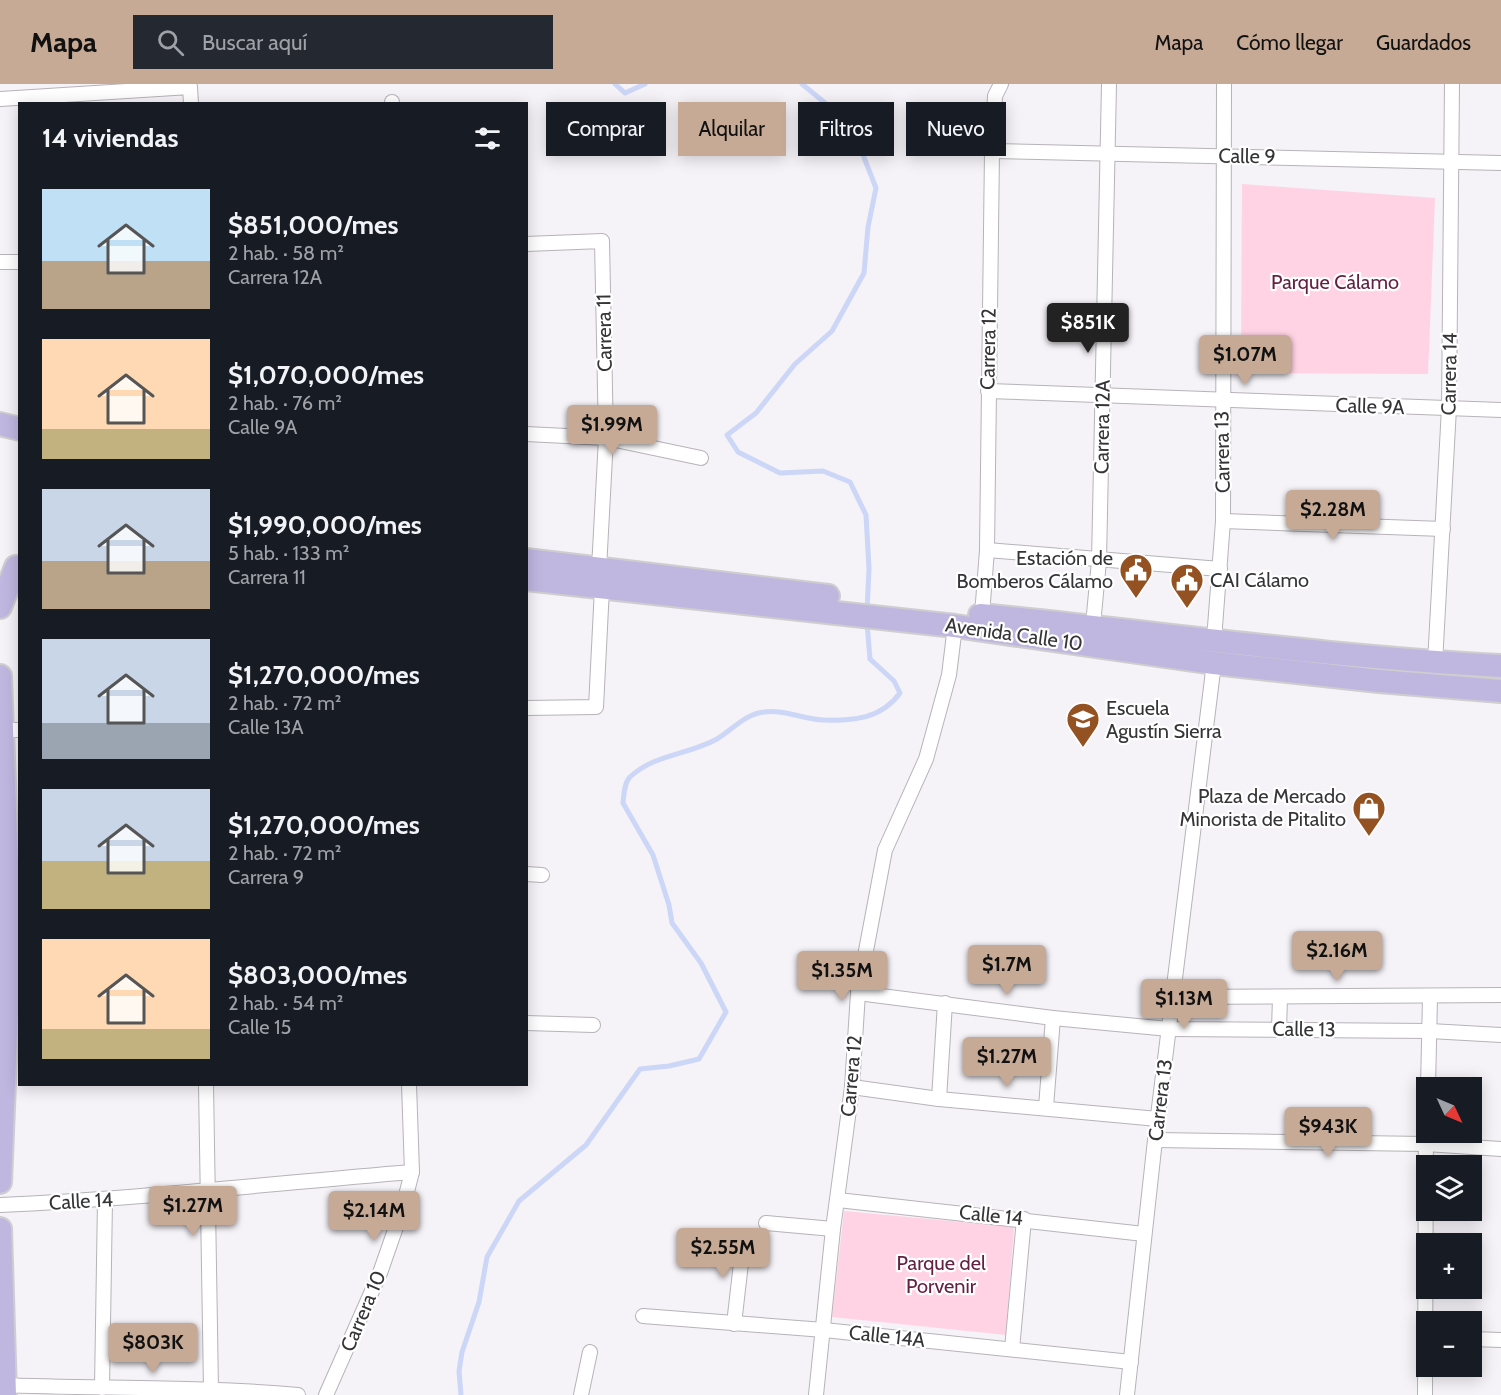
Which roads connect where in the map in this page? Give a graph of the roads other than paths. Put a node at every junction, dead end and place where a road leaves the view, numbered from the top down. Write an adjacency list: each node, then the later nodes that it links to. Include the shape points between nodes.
1 (1001, 84): 7 (street, Carrera 12)
2 (1109, 84): 9 (street, Carrera 12A)
3 (1224, 84): 10 (street, Carrera 13)
4 (1452, 84): 12 (street, Carrera 14)
5 (0, 99): 6 (street, via 190,87)
6 (191, 102)
7 (995, 102)
8 (1006, 151): 9 (street, Calle 9)
9 (1108, 153): 10 (street, Calle 9); 18 (street, Carrera 12A)
10 (1222, 155): 12 (street, Calle 9); 19 (street, Carrera 13)
11 (992, 156): 17 (street, Carrera 12)
12 (1452, 160): 13 (street, Calle 9); 20 (street, Carrera 14)
13 (1501, 163)
14 (528, 244): 25 (street, Carrera 11, via 602,241)
15 (0, 262): 16 (street)
16 (18, 262)
17 (988, 391): 18 (street, Calle 9A); 29 (street, Carrera 12)
18 (1103, 394): 19 (street, Calle 9A); 31 (street, Carrera 12A)
19 (1221, 400): 20 (street, Calle 9A); 27 (street, Carrera 13)
20 (1449, 408): 21 (street, Calle 9A); 28 (street, Carrera 14)
21 (1501, 410)
22 (0, 424): 23 (main road)
23 (18, 428)
24 (528, 434): 25 (street)
25 (606, 438): 26 (street); 34 (street, Carrera 11)
26 (701, 458)
27 (1223, 521): 28 (street); 33 (street, Carrera 13)
28 (1443, 529): 43 (street, Carrera 14)
29 (987, 550): 31 (street); 38 (street, Carrera 12)
30 (528, 560): 34 (main road, Avenida Calle 10)
31 (1099, 561): 33 (street); 39 (street, Carrera 12A)
32 (12, 568): 36 (main road)
33 (1220, 569): 41 (street, Carrera 13)
34 (601, 578): 35 (main road, Avenida Calle 10); 37 (main road, Avenida Calle 10); 47 (street, Carrera 11, via 596,706)
35 (528, 579)
36 (0, 607)
37 (876, 609): 38 (main road, Avenida Calle 10); 40 (main road, Avenida Calle 10)
38 (982, 615): 39 (main road, Avenida Calle 10)
39 (1093, 625): 41 (main road, Avenida Calle 10)
40 (955, 626): 42 (main road, Avenida Calle 10); 53 (street, Carrera 12, via 949,675 926,759 885,850)
41 (1214, 640): 43 (main road, Avenida Calle 10)
42 (1214, 663): 46 (main road, Avenida Calle 10); 55 (street, Carrera 13)
43 (1435, 663): 44 (main road, Avenida Calle 10)
44 (1501, 666)
45 (0, 676): 48 (main road)
46 (1501, 691)
47 (528, 708)
48 (1, 730): 49 (street); 50 (main road)
49 (18, 730)
50 (13, 865): 59 (main road)
51 (528, 874): 52 (street)
52 (542, 875)
53 (858, 993): 58 (street, Calle 13); 70 (street, Carrera 12)
54 (1501, 995): 56 (street, Calle 13)
55 (1174, 997): 57 (street, Calle 13); 63 (street, Carrera 13)
56 (1430, 997): 57 (street, Calle 13); 65 (street)
57 (1280, 998): 64 (street)
58 (945, 1004): 60 (street, Calle 13); 71 (street)
59 (9, 1008): 78 (main road)
60 (1053, 1018): 63 (street, Calle 13); 72 (street)
61 (528, 1023): 62 (street)
62 (593, 1025)
63 (1169, 1029): 64 (street, Calle 13); 73 (street, Carrera 13)
64 (1279, 1029): 65 (street, Calle 13)
65 (1430, 1031): 66 (street, Calle 13); 67 (street)
66 (1501, 1035)
67 (1428, 1077)
68 (206, 1086): 79 (street)
69 (409, 1086): 77 (street, Carrera 10)
70 (852, 1087): 71 (street); 81 (street, Carrera 12)
71 (939, 1099): 72 (street)
72 (1047, 1107): 73 (street)
73 (1158, 1119): 74 (street, Carrera 13)
74 (1155, 1140): 75 (street); 87 (street, Carrera 13)
75 (1425, 1144): 76 (street); 89 (street)
76 (1501, 1149)
77 (412, 1172): 79 (street, Calle 14); 105 (street, Carrera 10, via 380,1273)
78 (0, 1182)
79 (208, 1188): 80 (street, Calle 14); 101 (street)
80 (105, 1200): 82 (street, Calle 14); 100 (street)
81 (838, 1200): 83 (street, Calle 14); 86 (street, Carrera 12)
82 (0, 1205)
83 (1024, 1219): 87 (street, Calle 14); 95 (street)
84 (766, 1223): 86 (street)
85 (0, 1229): 99 (main road)
86 (833, 1229): 92 (street, Carrera 12)
87 (1144, 1234): 97 (street, Carrera 13)
88 (744, 1237): 91 (street)
89 (1425, 1311)
90 (643, 1316): 91 (street, Calle 14A)
91 (734, 1324): 92 (street, Calle 14A)
92 (824, 1330): 95 (street, Calle 14A); 107 (street, Carrera 12)
93 (1482, 1339): 94 (street)
94 (1501, 1340)
95 (1012, 1349): 97 (street, Calle 14A)
96 (590, 1352): 106 (street)
97 (1131, 1362): 108 (street, Carrera 13)
98 (1425, 1377): 109 (street)
99 (4, 1388): 100 (street)
100 (102, 1388): 102 (street)
101 (211, 1389): 102 (street); 103 (street)
102 (142, 1393)
103 (243, 1393): 104 (street)
104 (298, 1395)
105 (326, 1395)
106 (581, 1395)
107 (816, 1395)
108 (1127, 1395)
109 (1425, 1395)

